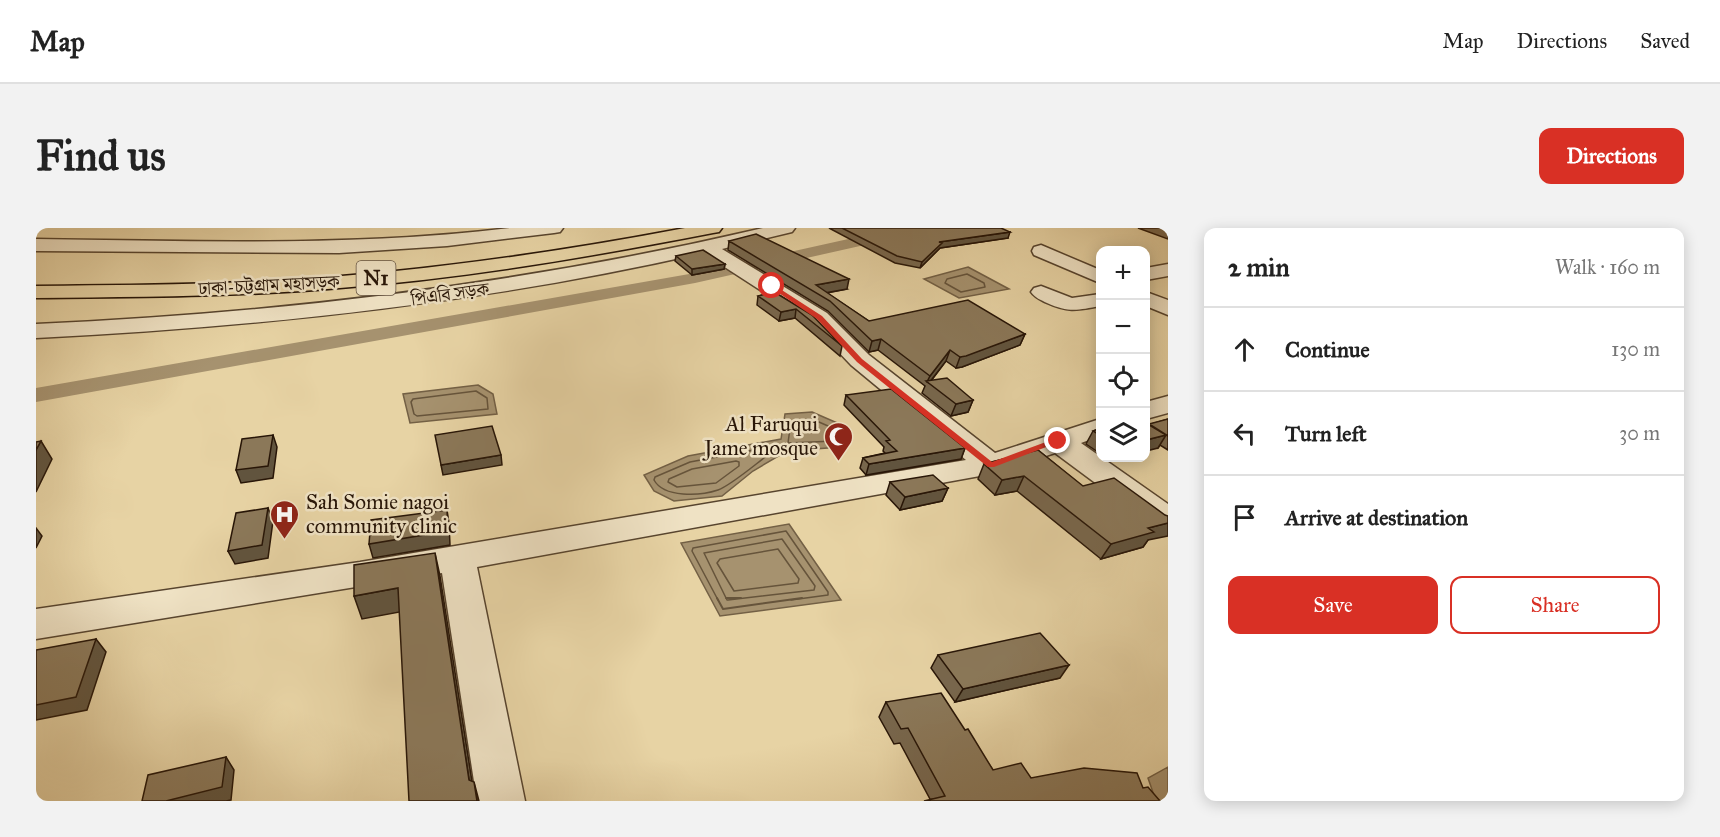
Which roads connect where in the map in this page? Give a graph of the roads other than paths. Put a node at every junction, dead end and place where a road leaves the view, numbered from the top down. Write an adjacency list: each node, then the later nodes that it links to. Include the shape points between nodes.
1 (246, 228): 8 (street, via 248,238)
2 (554, 228): 5 (street)
3 (675, 228): 13 (highway, ঢাকা-চট্টগ্রাম মহাসড়ক / N1, via 446,264 290,278)
4 (786, 228): 6 (street, পিএবি সড়ক)
5 (444, 235): 8 (street, via 339,247)
6 (710, 237): 14 (highway, ঢাকা-চট্টগ্রাম মহাসড়ক / N1, via 448,272 286,286); 19 (street, পিএবি সড়ক, via 555,277 375,304 199,322); 24 (street, via 819,318 860,360)
7 (36, 245): 8 (street)
8 (238, 246)
9 (1041, 251): 12 (street)
10 (1168, 270): 11 (street)
11 (1150, 272)
12 (1096, 275)
13 (36, 283)
14 (36, 292)
15 (1041, 292): 17 (street, via 1069,305)
16 (1150, 300): 18 (street)
17 (1096, 301)
18 (1168, 308)
19 (36, 331)
20 (1168, 404): 21 (street)
21 (1150, 410)
22 (1096, 429): 23 (street)
23 (1058, 441): 24 (street); 25 (street)
24 (991, 465): 26 (street)
25 (1168, 519)
26 (457, 558): 27 (street); 28 (street)
27 (36, 625)
28 (501, 801)

